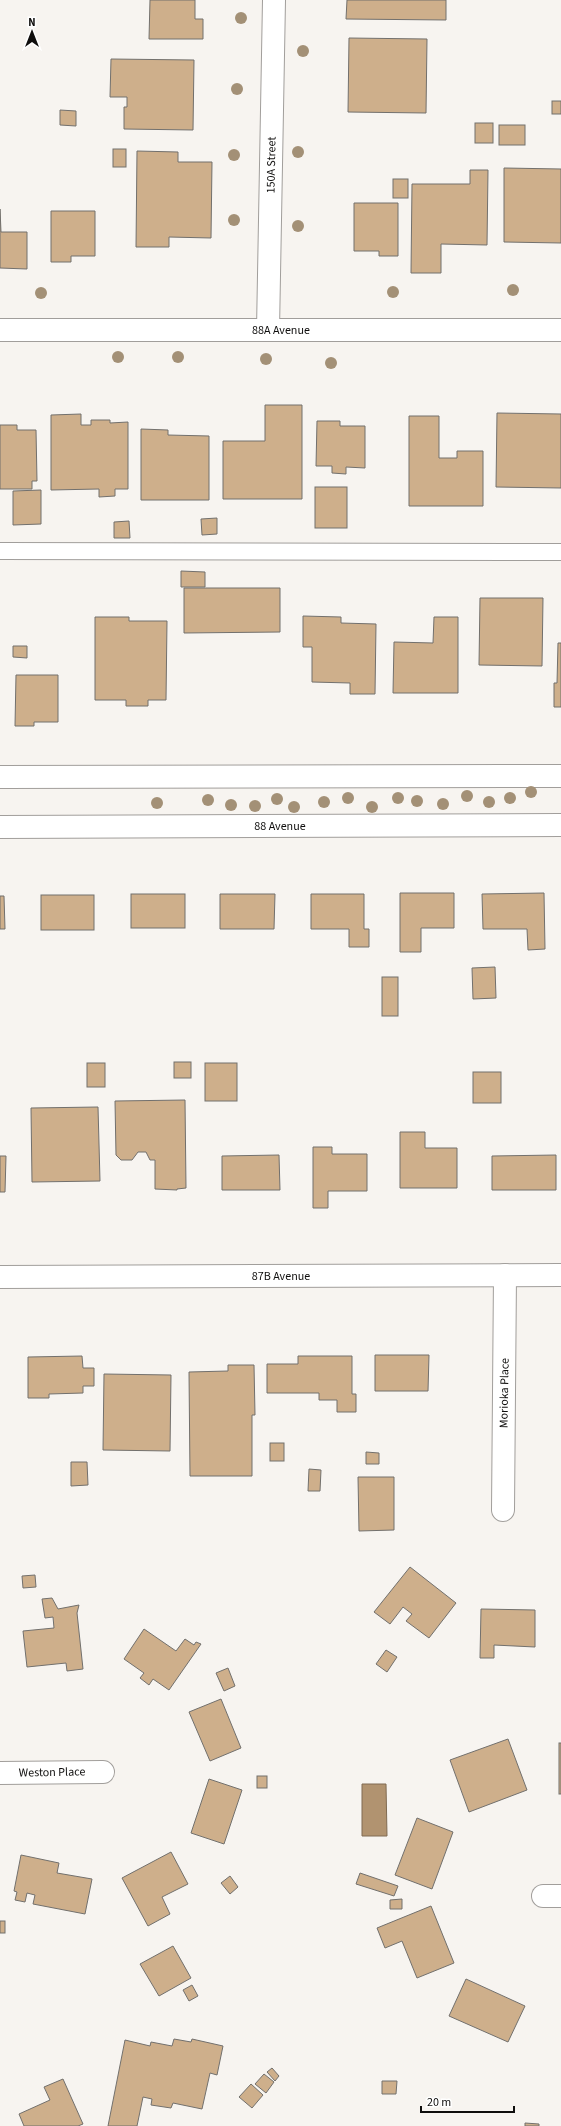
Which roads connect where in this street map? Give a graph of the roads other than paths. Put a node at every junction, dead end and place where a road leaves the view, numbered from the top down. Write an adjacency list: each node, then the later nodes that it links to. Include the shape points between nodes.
1 (274, 0): 3 (street, 150A Street)
2 (0, 330): 3 (street, 88A Avenue)
3 (268, 330): 4 (street, 88A Avenue)
4 (561, 330)
5 (0, 551): 6 (lane)
6 (561, 552)
7 (561, 776): 8 (street)
8 (0, 777)
9 (561, 825): 10 (street, 88 Avenue)
10 (0, 827)
11 (505, 1275): 12 (street, 87B Avenue); 13 (street, 87B Avenue); 14 (street, Morioka Place)
12 (561, 1275)
13 (0, 1277)
14 (502, 1510)
15 (103, 1772): 16 (street, Weston Place)
16 (0, 1773)

